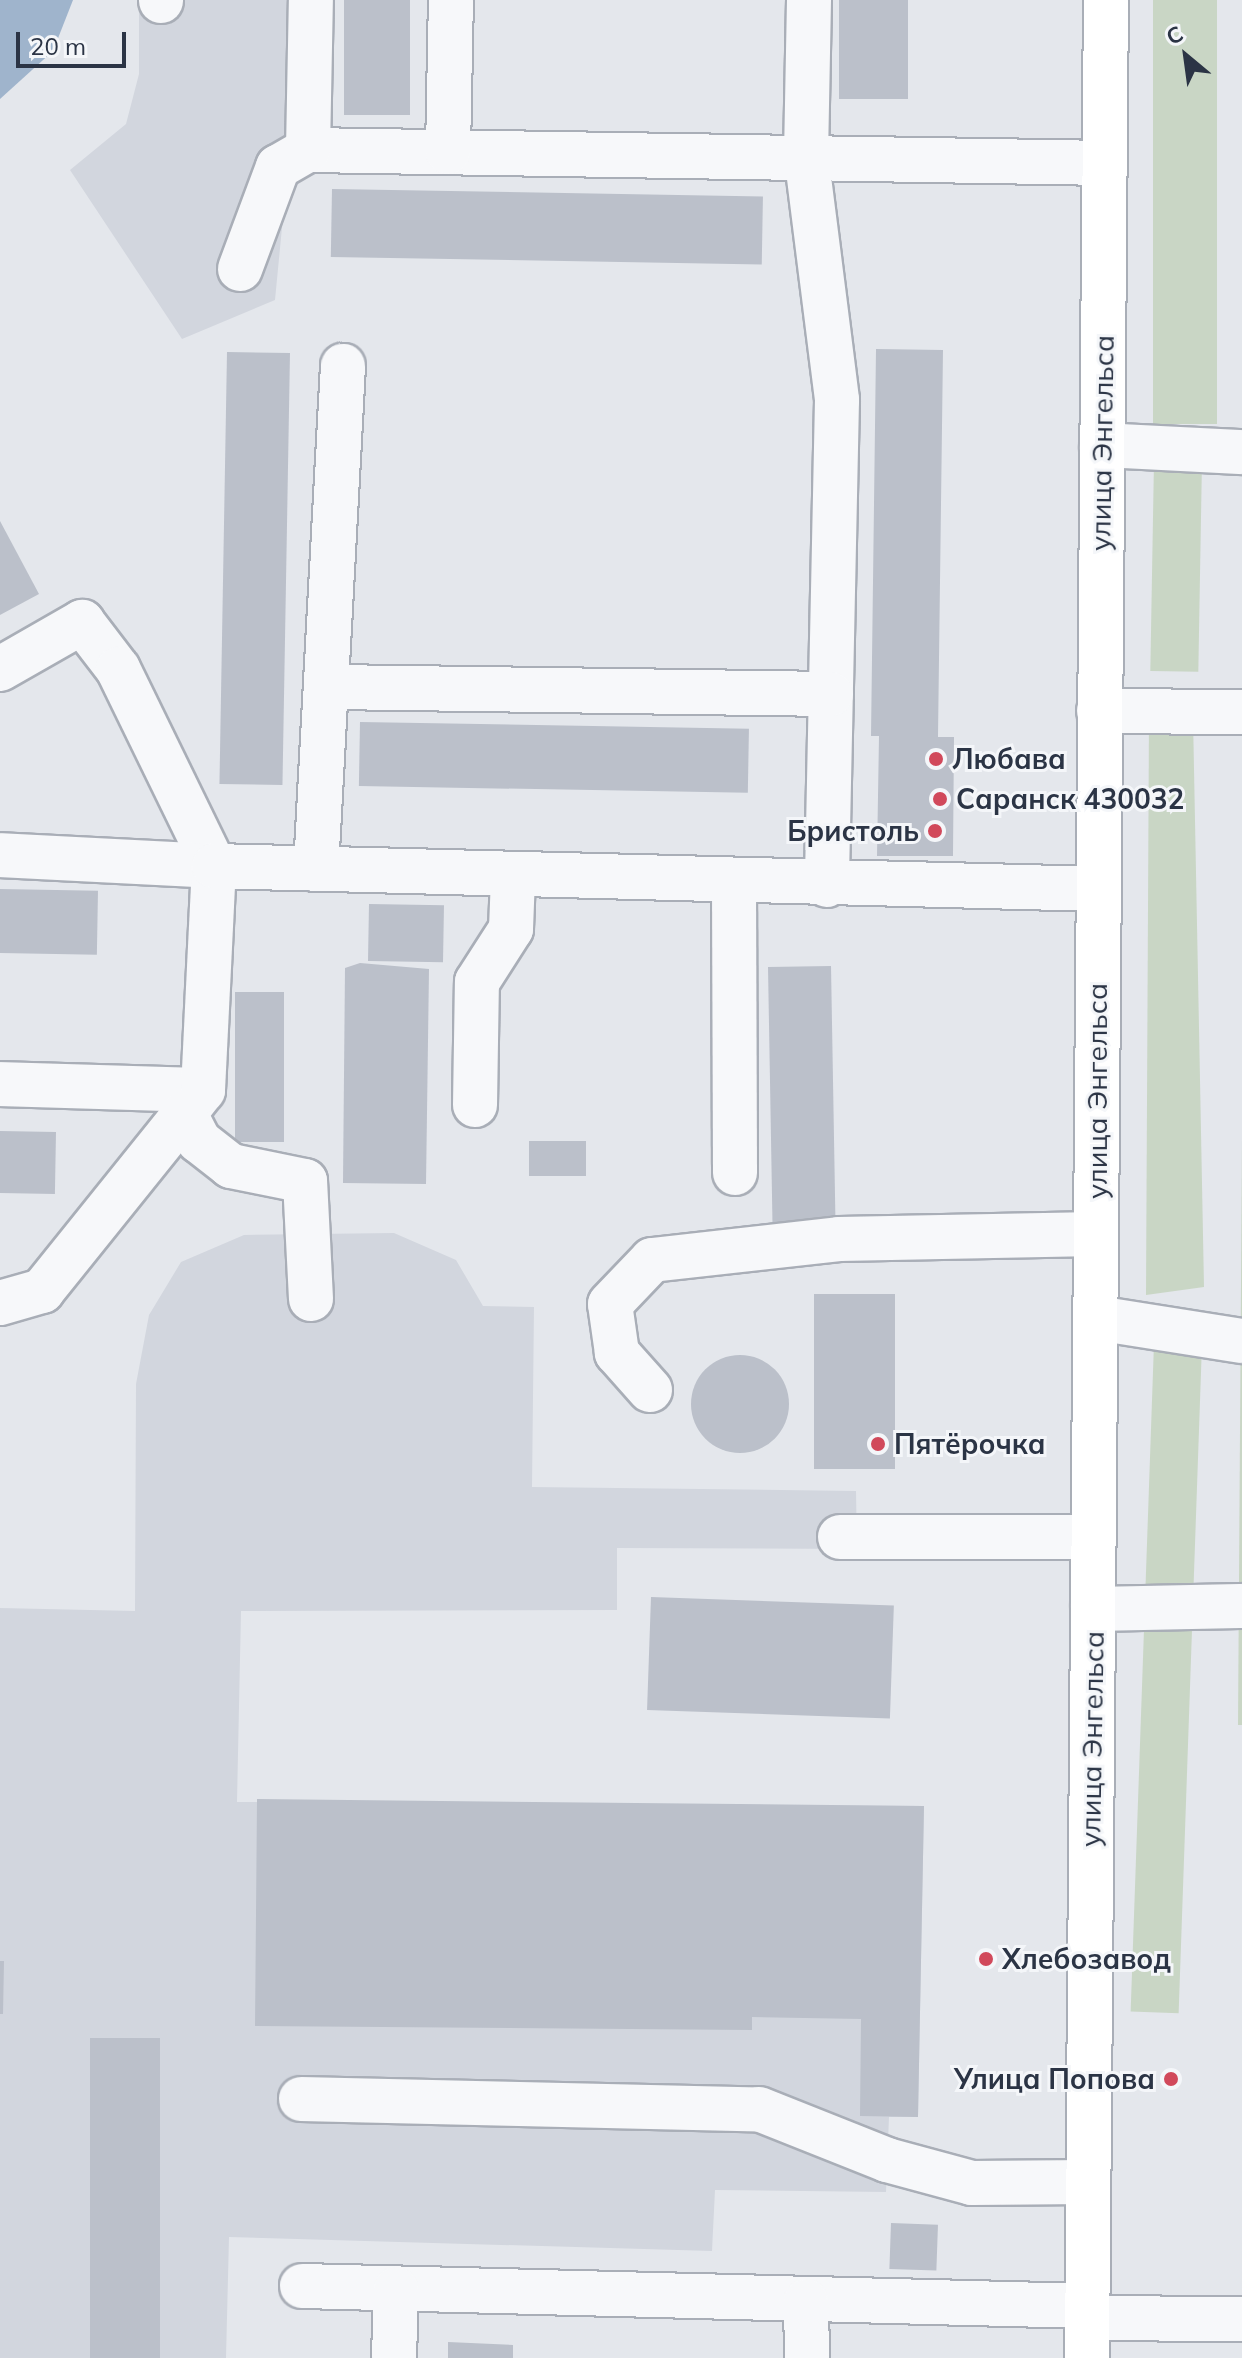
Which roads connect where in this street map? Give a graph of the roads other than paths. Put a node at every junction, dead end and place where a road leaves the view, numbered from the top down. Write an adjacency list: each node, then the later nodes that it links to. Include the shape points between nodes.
1 (311, 0): 5 (lane)
2 (451, 0): 6 (lane)
3 (809, 0): 7 (lane)
4 (1106, 0): 8 (main road, улица Энгельса)
5 (308, 150): 6 (lane); 9 (lane, via 278,167)
6 (448, 152): 7 (lane)
7 (806, 154): 8 (lane); 15 (lane, via 837,400)
8 (1105, 163): 11 (main road, улица Энгельса)
9 (240, 269)
10 (343, 366): 14 (lane)
11 (1102, 445): 12 (lane); 16 (main road, улица Энгельса)
12 (1242, 452)
13 (0, 669): 19 (lane, via 82,622 118,669)
14 (331, 687): 15 (lane); 20 (lane)
15 (831, 694): 23 (lane)
16 (1099, 711): 17 (lane); 24 (main road, улица Энгельса)
17 (1242, 712)
18 (0, 855): 19 (lane)
19 (214, 866): 20 (lane); 26 (lane)
20 (316, 869): 21 (lane)
21 (513, 876): 22 (lane); 27 (lane, via 511,929 477,982)
22 (734, 884): 23 (lane); 28 (lane)
23 (827, 885): 24 (lane)
24 (1099, 889): 29 (main road, улица Энгельса)
25 (0, 1084): 26 (lane)
26 (194, 1102): 30 (lane, via 199,1141 231,1166 305,1181); 31 (lane, via 42,1291)
27 (475, 1105)
28 (735, 1173)
29 (1096, 1234): 32 (main road, улица Энгельса); 34 (lane, via 839,1239 652,1260 610,1304 617,1353)
30 (311, 1299)
31 (0, 1303)
32 (1096, 1318): 33 (lane); 36 (main road, улица Энгельса)
33 (1242, 1341)
34 (650, 1390)
35 (840, 1537): 36 (lane)
36 (1094, 1537): 38 (main road, улица Энгельса)
37 (1242, 1606): 38 (lane)
38 (1093, 1609): 40 (main road, улица Энгельса)
39 (301, 2099): 40 (lane, via 759,2109 887,2160 972,2183)
40 (1088, 2182): 45 (main road, улица Энгельса)
41 (302, 2286): 42 (lane)
42 (396, 2289): 43 (lane); 46 (lane)
43 (806, 2301): 45 (lane); 47 (lane)
44 (1242, 2319): 45 (lane)
45 (1087, 2327)
46 (394, 2358)
47 (807, 2358)

